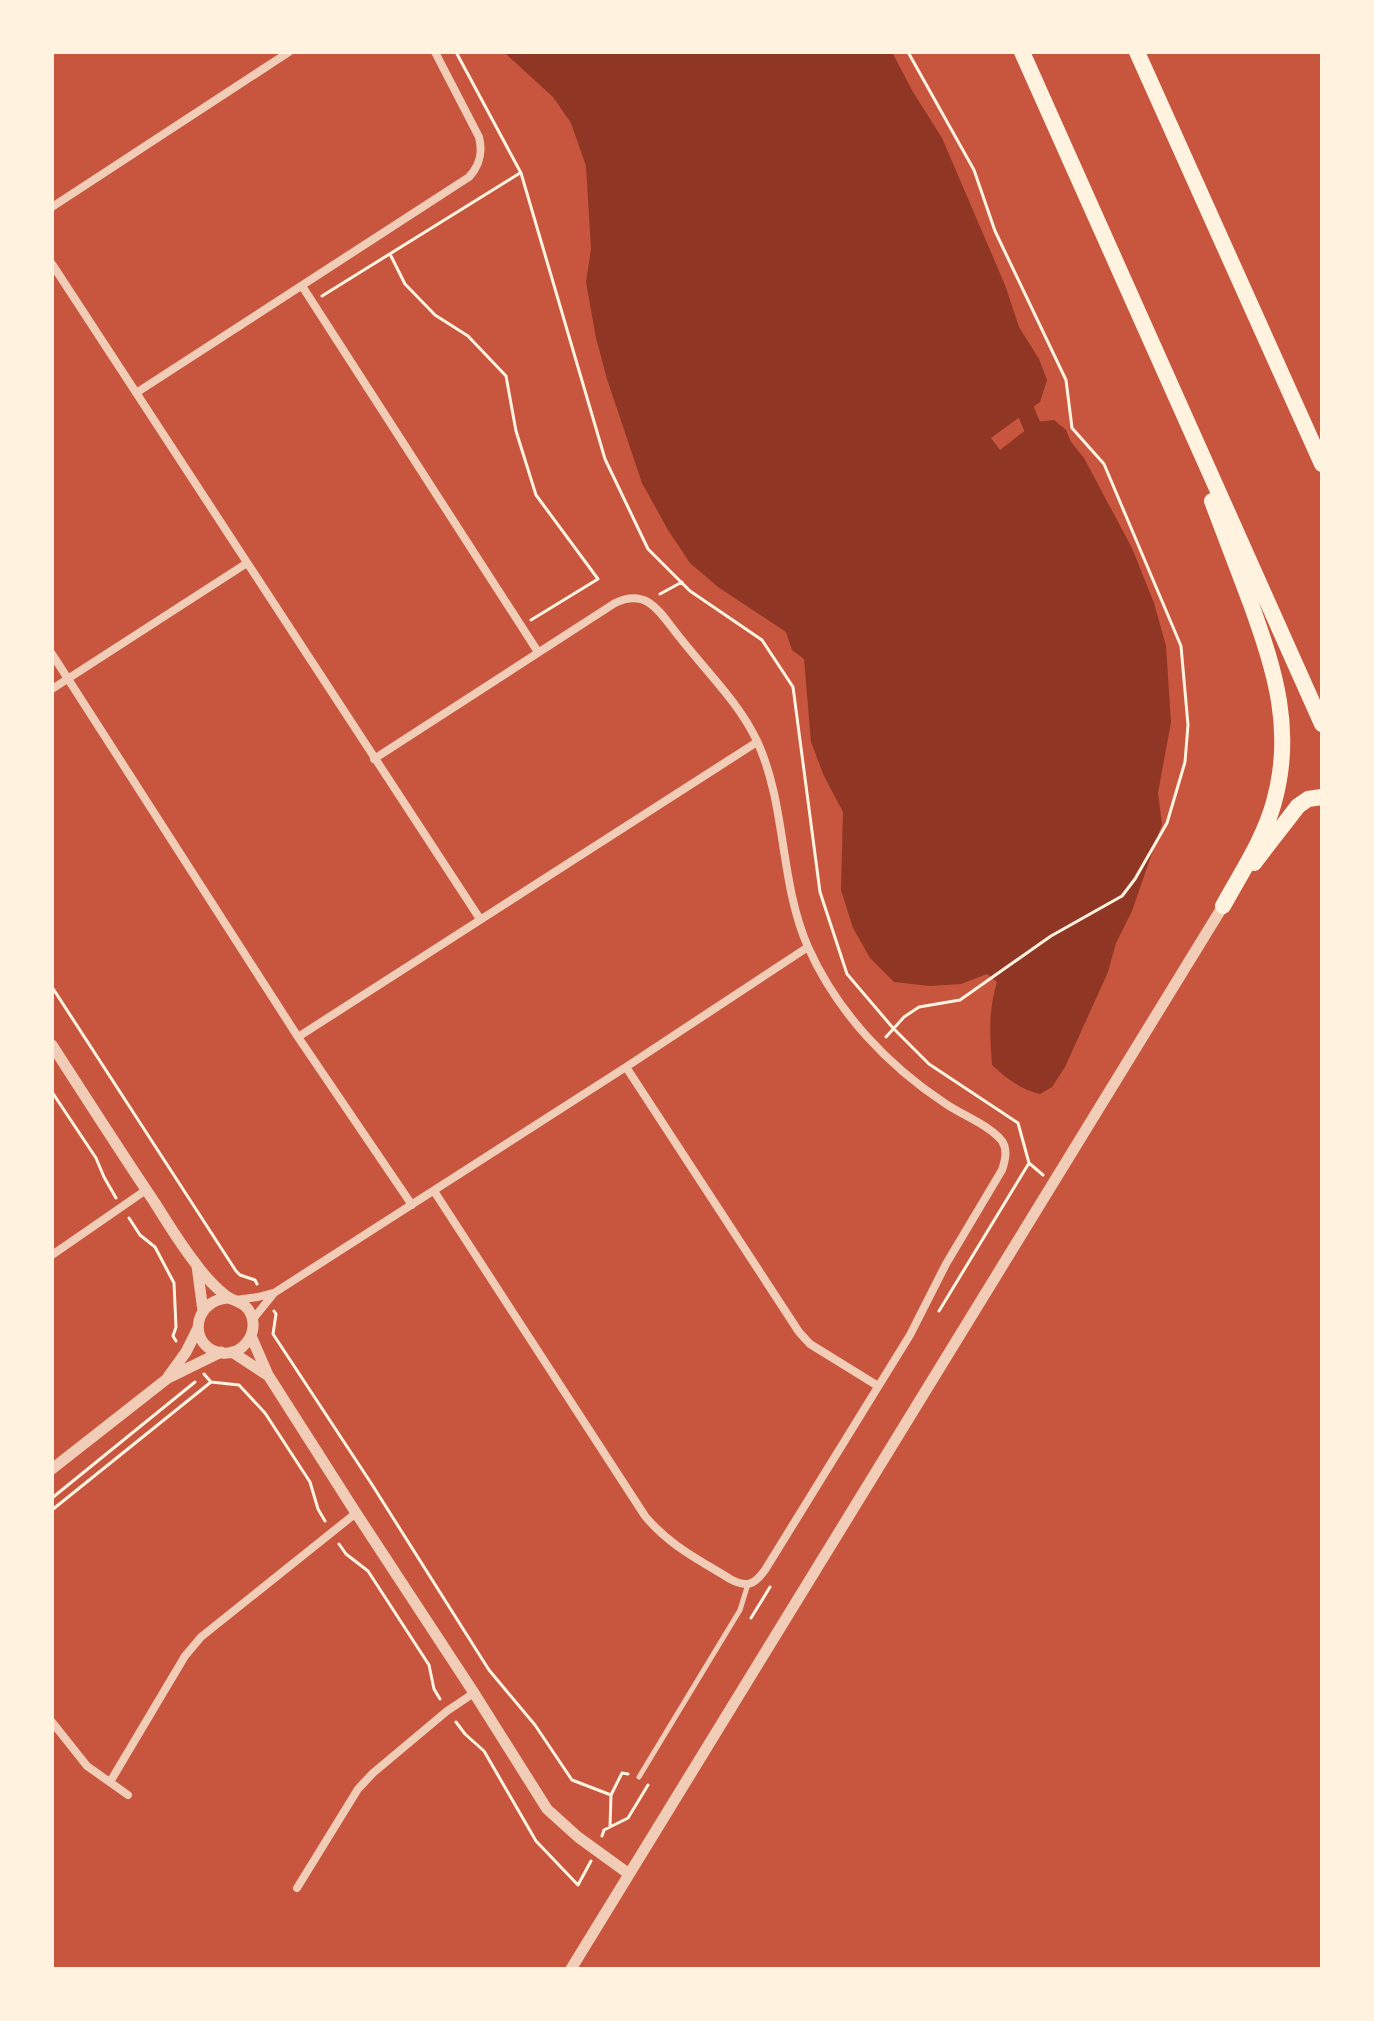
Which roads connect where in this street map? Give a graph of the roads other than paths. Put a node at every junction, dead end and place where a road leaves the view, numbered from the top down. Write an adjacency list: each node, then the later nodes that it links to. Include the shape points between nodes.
1 (289, 52): 5 (street)
2 (435, 52): 7 (street, via 479,137 482,149 475,170)
3 (1022, 52): 8 (highway)
4 (1137, 52): 10 (highway)
5 (52, 207)
6 (52, 264): 9 (street)
7 (302, 286): 9 (street); 12 (street)
8 (1144, 323): 16 (highway); 20 (highway, via 1278,691 1282,750 1274,804)
9 (136, 393): 11 (street)
10 (1322, 464)
11 (247, 563): 14 (street); 18 (street)
12 (538, 652): 17 (street, via 624,599 647,601 737,707); 18 (street)
13 (52, 654): 14 (street)
14 (68, 679): 15 (street); 23 (street)
15 (52, 689)
16 (1322, 724)
17 (757, 742): 21 (street); 22 (street, via 776,807 788,884)
18 (374, 759): 21 (street)
19 (1322, 797): 20 (highway, via 1298,806)
20 (1223, 906): 49 (street)
21 (480, 919): 23 (street)
22 (808, 947): 25 (street); 40 (street, via 831,988 877,1048 910,1079 994,1133 1005,1149 1002,1170)
23 (298, 1037): 28 (street)
24 (52, 1045): 26 (street)
25 (626, 1067): 27 (street); 40 (street, via 799,1332)
26 (146, 1190): 29 (street); 30 (street)
27 (434, 1191): 28 (street); 43 (street, via 645,1516 674,1545)
28 (412, 1205): 31 (street)
29 (52, 1255)
30 (196, 1266): 32 (street); 33 (street)
31 (266, 1298): 32 (street); 34 (street)
32 (232, 1299): 33 (street, via 211,1302); 34 (street)
33 (203, 1311): 35 (street)
34 (253, 1319): 36 (street)
35 (198, 1328): 37 (street, via 208,1346); 39 (street)
36 (251, 1336): 37 (street, via 240,1349); 38 (street)
37 (227, 1352): 38 (street); 39 (street)
38 (268, 1375): 42 (street)
39 (168, 1378): 41 (street)
40 (878, 1386): 43 (street, via 765,1570)
41 (52, 1469)
42 (356, 1513): 44 (street); 47 (street, via 201,1637)
43 (748, 1584): 46 (lane, via 740,1610)
44 (474, 1693): 49 (street, via 547,1809); 50 (street, via 358,1789)
45 (52, 1722): 47 (street, via 87,1766)
46 (639, 1777)
47 (110, 1782): 48 (street)
48 (128, 1795)
49 (629, 1874): 51 (street)
50 (297, 1888)
51 (571, 1969)

